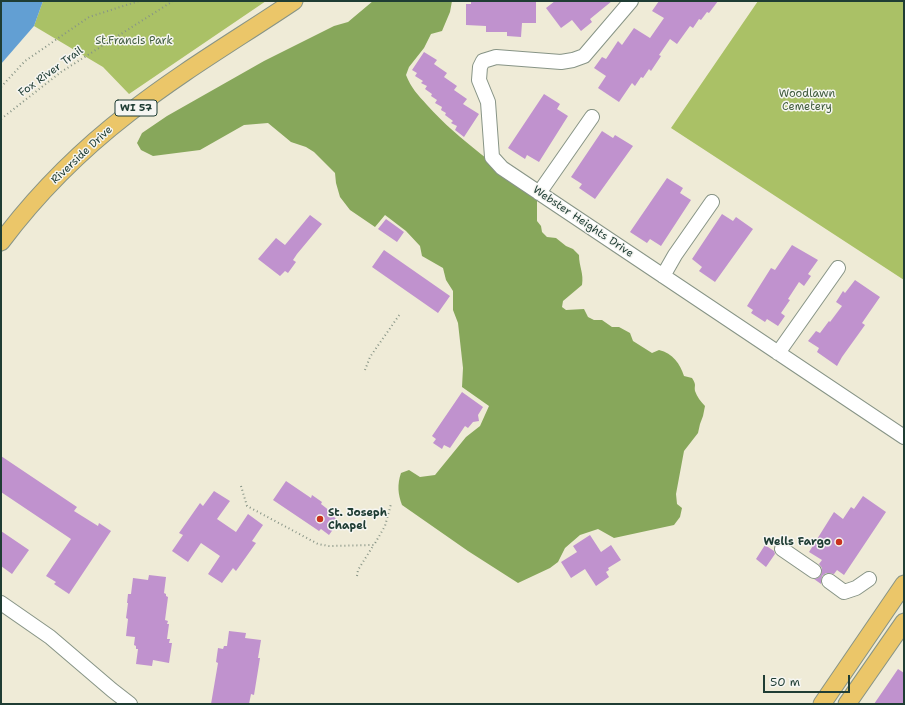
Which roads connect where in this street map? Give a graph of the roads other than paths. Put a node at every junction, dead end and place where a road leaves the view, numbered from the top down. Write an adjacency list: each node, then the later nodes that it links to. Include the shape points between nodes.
1 (294, 1): 6 (main road, Riverside Drive / WI 57, via 160,90 97,139 40,195)
2 (631, 1): 4 (street, Webster Heights Drive, via 584,56 560,62 496,56 483,61 480,67 479,80 488,102 492,157 502,168)
3 (592, 117): 4 (street)
4 (540, 193): 8 (street, Webster Heights Drive)
5 (712, 202): 8 (street)
6 (1, 242)
7 (838, 268): 9 (street)
8 (663, 276): 9 (street, Webster Heights Drive)
9 (778, 353): 10 (street, Webster Heights Drive)
10 (904, 437)
11 (782, 549): 12 (street)
12 (814, 571)
13 (869, 579): 14 (street, via 844,592)
14 (829, 581)
15 (904, 584): 19 (main road)
16 (1, 603): 18 (street, via 50,637)
17 (904, 622): 20 (main road)
18 (130, 704)
19 (822, 704)
20 (847, 704)

